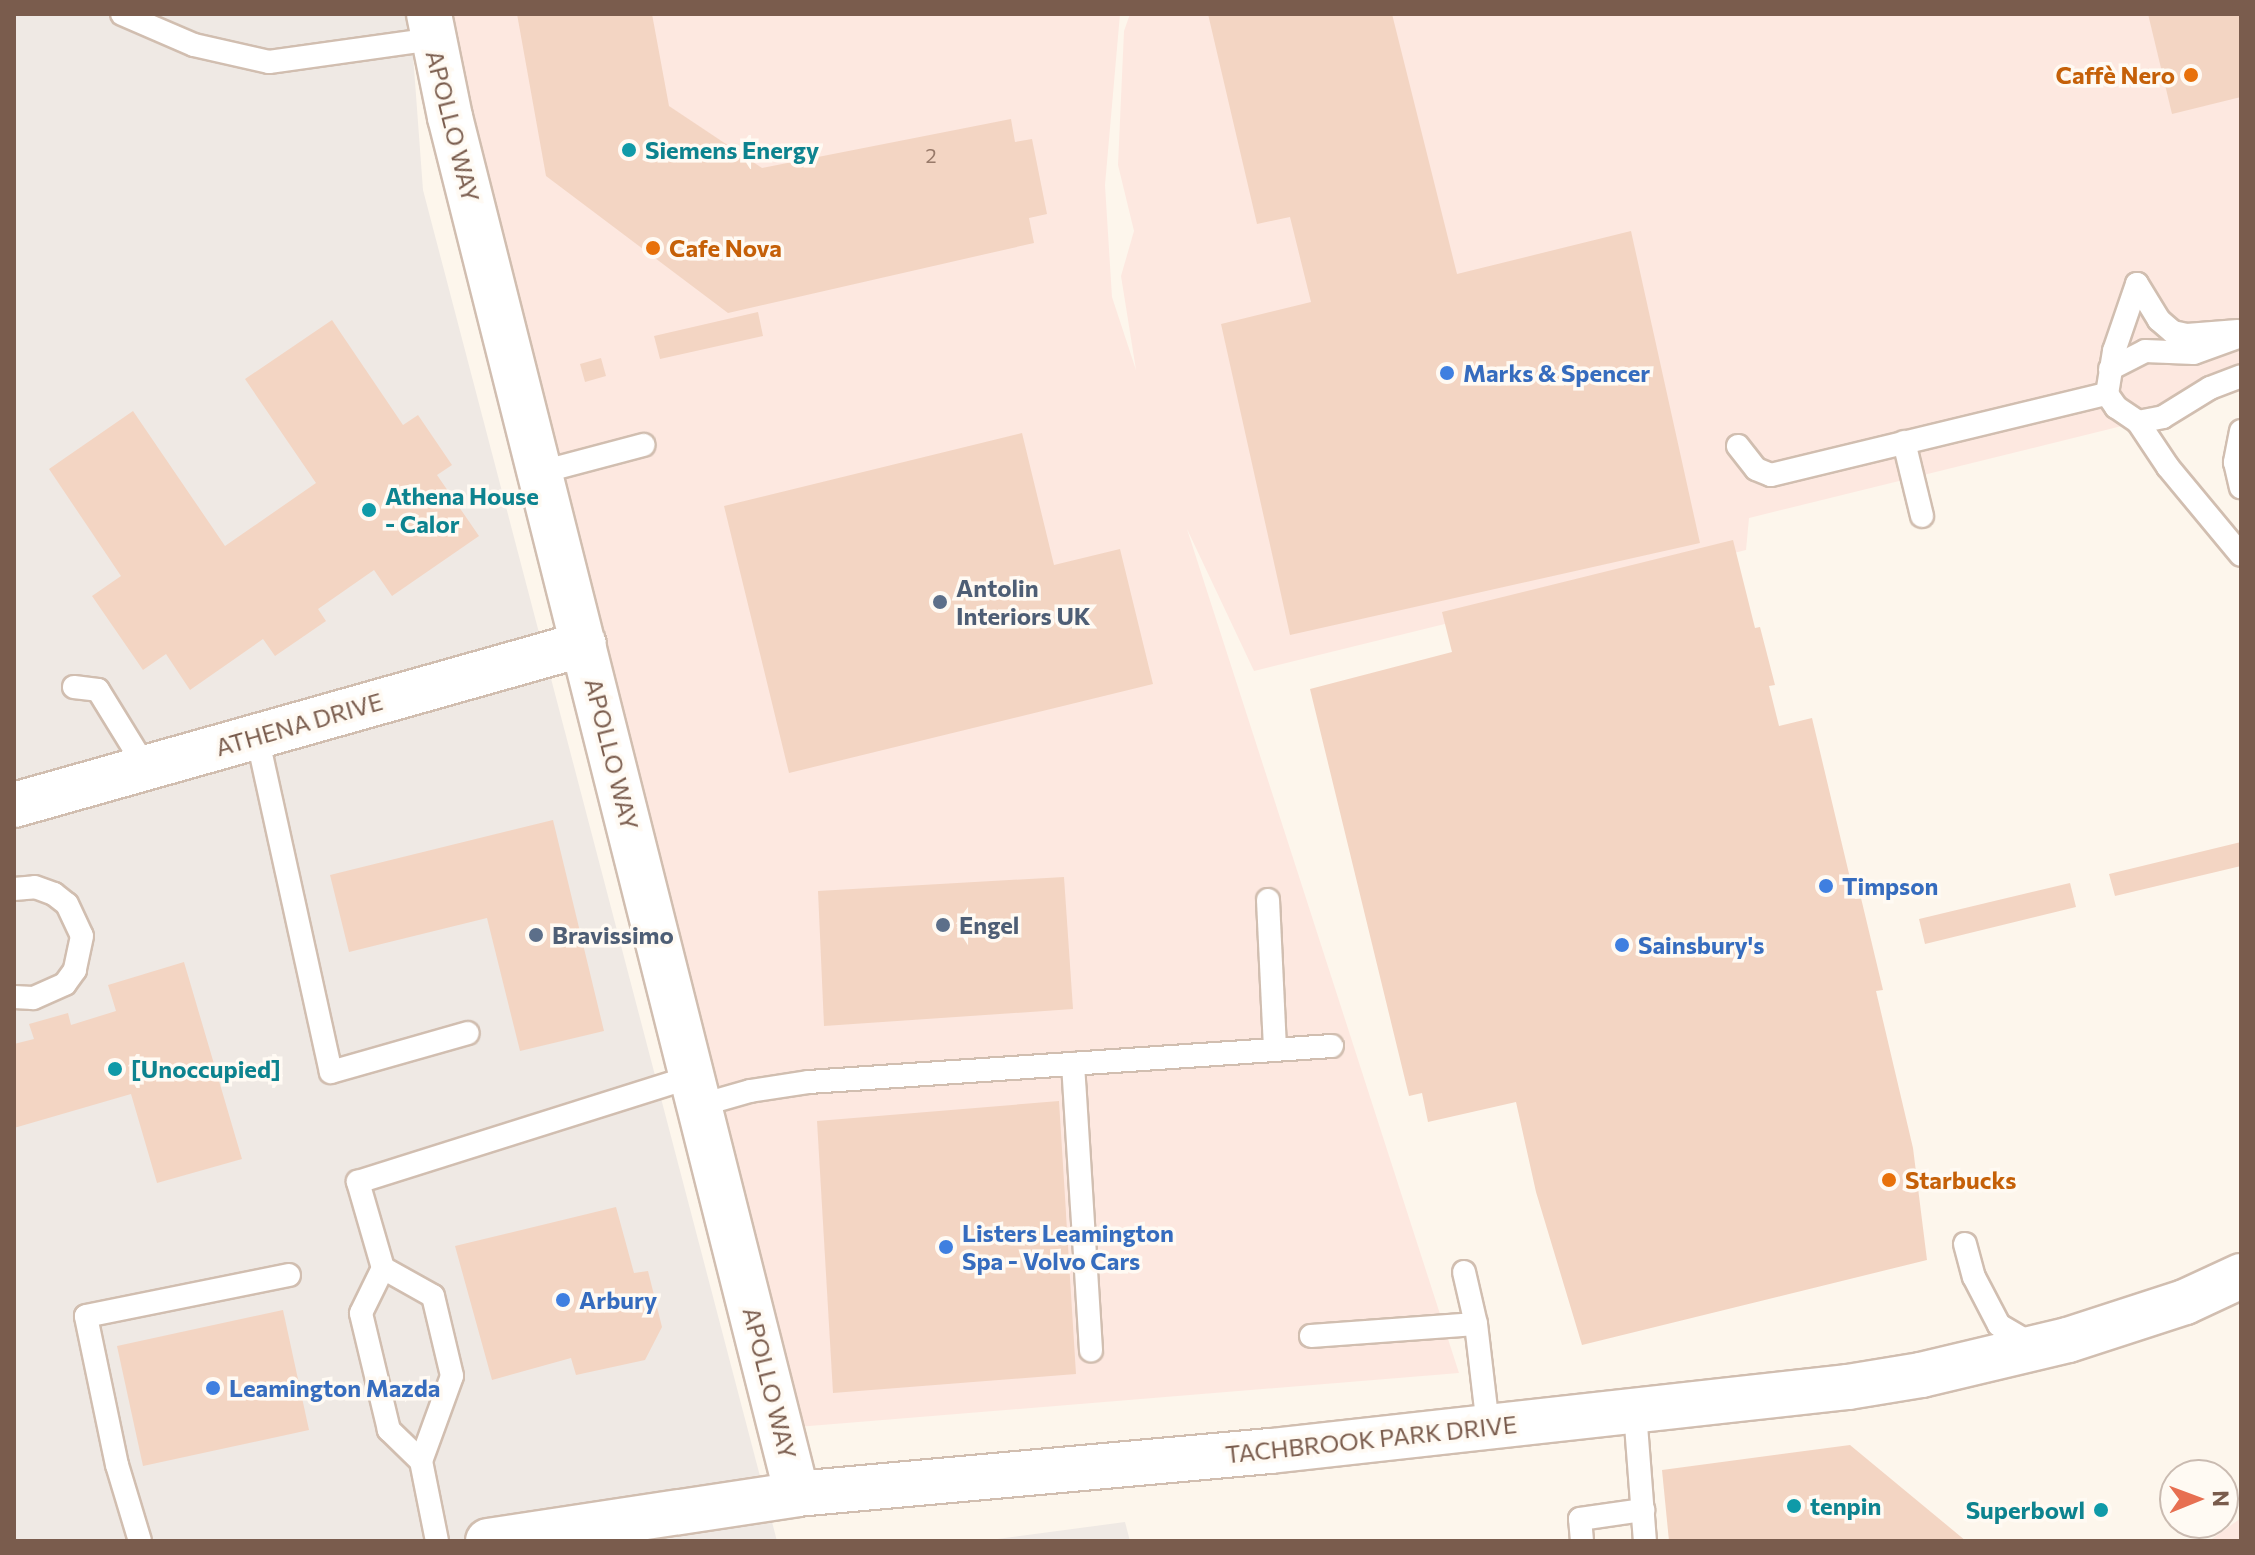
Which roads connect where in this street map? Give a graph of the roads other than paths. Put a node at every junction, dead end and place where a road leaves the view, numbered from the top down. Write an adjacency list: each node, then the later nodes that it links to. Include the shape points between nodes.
1 (122, 14): 2 (lane, via 194,45 269,62)
2 (430, 26): 11 (street, APOLLO WAY)
3 (2241, 333): 5 (lane, via 2194,353 2145,351); 5 (lane, via 2173,332 2137,284)
4 (2241, 376): 6 (lane, via 2163,417)
5 (2108, 381): 6 (lane, via 2116,407); 8 (lane)
6 (2138, 422): 14 (lane)
7 (2241, 431): 12 (lane, via 2235,462)
8 (1904, 442): 10 (lane, via 1771,475 1756,469); 13 (lane)
9 (643, 445): 11 (lane)
10 (1738, 446)
11 (541, 472): 15 (street, APOLLO WAY)
12 (2241, 487)
13 (1922, 516)
14 (2241, 555)
15 (584, 644): 17 (street, ATHENA DRIVE); 27 (street, APOLLO WAY)
16 (74, 687): 18 (lane, via 98,690)
17 (257, 736): 18 (street, ATHENA DRIVE); 23 (lane, via 331,1072)
18 (146, 768): 19 (street, ATHENA DRIVE)
19 (14, 805)
20 (14, 889): 22 (lane, via 35,887 54,894 67,904 82,936 75,970 65,984 33,998)
21 (1268, 900): 25 (lane)
22 (14, 997)
23 (468, 1033)
24 (1332, 1046): 25 (lane)
25 (1275, 1050): 26 (lane)
26 (1073, 1064): 27 (lane); 36 (lane)
27 (698, 1091): 29 (lane, via 358,1182); 40 (street, APOLLO WAY)
28 (1965, 1244): 35 (lane, via 1974,1277 1999,1325)
29 (383, 1268): 39 (lane, via 361,1313 389,1430); 39 (lane, via 433,1296 452,1376)
30 (1464, 1272): 33 (lane)
31 (289, 1275): 44 (lane, via 86,1316 117,1465)
32 (2240, 1281): 35 (street, TACHBROOK PARK DRIVE)
33 (1476, 1324): 34 (lane); 38 (lane)
34 (1311, 1336)
35 (2038, 1348): 37 (street, TACHBROOK PARK DRIVE, via 1848,1387)
36 (1091, 1350)
37 (1635, 1412): 38 (street, TACHBROOK PARK DRIVE); 41 (lane)
38 (1488, 1426): 40 (street, TACHBROOK PARK DRIVE)
39 (421, 1461): 45 (lane)
40 (797, 1494): 42 (street, TACHBROOK PARK DRIVE)
41 (1643, 1510): 46 (lane, via 1580,1519); 47 (lane)
42 (628, 1530): 43 (street, TACHBROOK PARK DRIVE)
43 (503, 1540)
44 (140, 1541)
45 (437, 1541)
46 (1582, 1541)
47 (1645, 1541)

